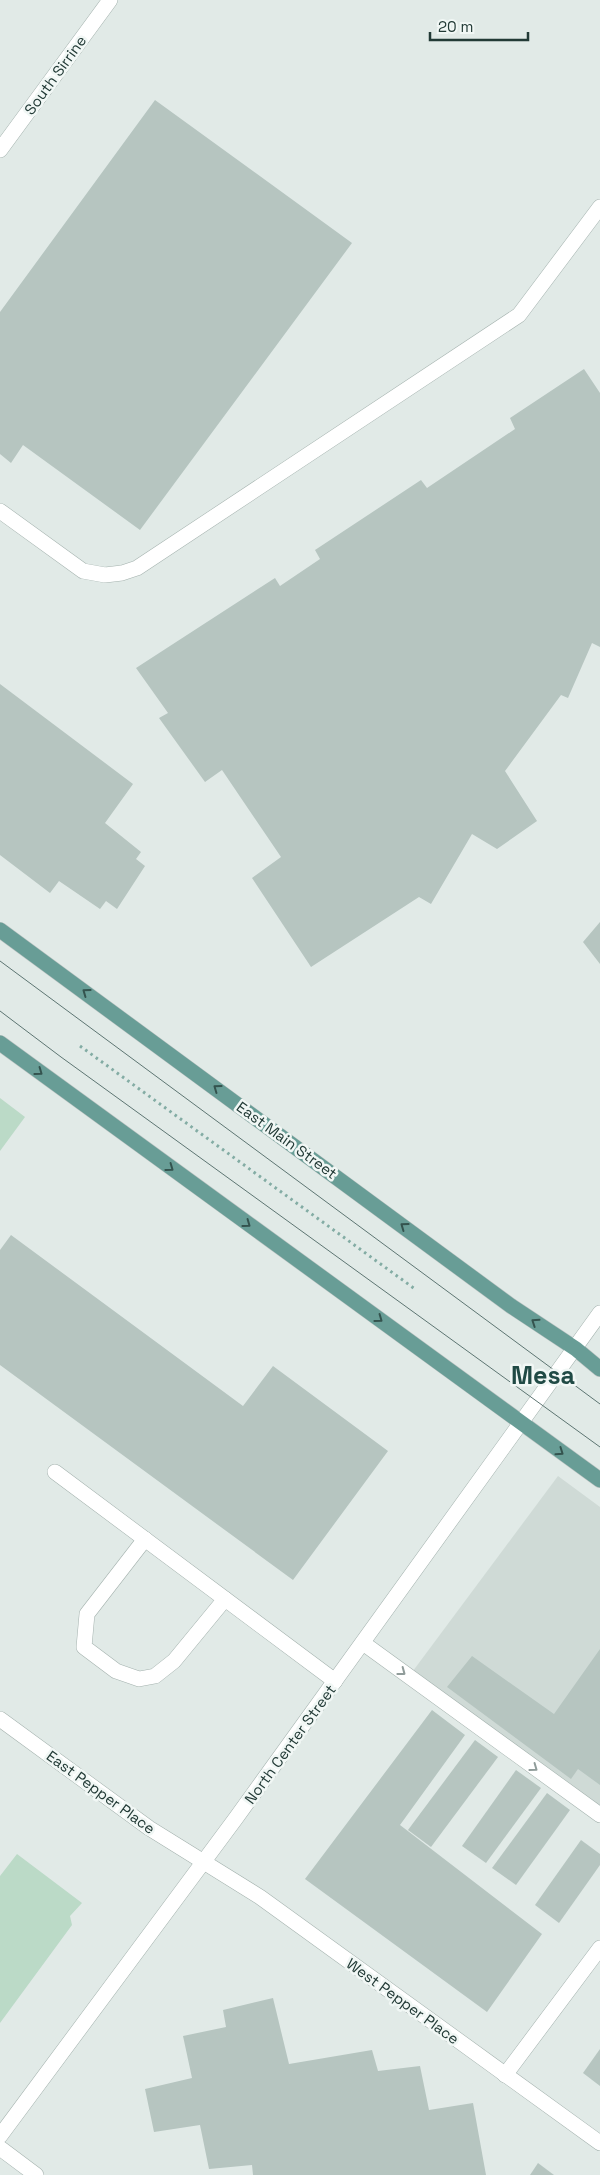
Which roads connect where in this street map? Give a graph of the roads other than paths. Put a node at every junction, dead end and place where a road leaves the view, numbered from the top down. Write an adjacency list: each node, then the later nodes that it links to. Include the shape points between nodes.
1 (110, 0): 2 (street, South Sirrine)
2 (0, 150)
3 (600, 207): 4 (street, via 519,315 137,568 105,575 83,571)
4 (0, 512)
5 (0, 930): 8 (main road, East Main Street, one-way to 5, via 511,1306)
6 (0, 1043): 10 (main road, one-way to 10)
7 (600, 1313): 8 (street, North Center Street)
8 (576, 1349): 9 (main road, East Main Street); 10 (street, North Center Street)
9 (600, 1369)
10 (521, 1424): 12 (main road, one-way to 12); 15 (street, North Center Street)
11 (55, 1472): 13 (street)
12 (600, 1480)
13 (145, 1540): 14 (street); 14 (street, via 88,1614 84,1647 116,1672 139,1679 155,1676 174,1661)
14 (225, 1599): 16 (street)
15 (363, 1643): 16 (street, North Center Street); 18 (street, one-way to 18)
16 (335, 1681): 19 (street, North Center Street)
17 (0, 1719): 19 (street, East Pepper Place, via 149,1828)
18 (600, 1815)
19 (204, 1862): 21 (street, West Pepper Place, via 260,1897); 22 (street, North Center Street)
20 (600, 1948): 21 (street)
21 (505, 2075): 23 (street, West Pepper Place)
22 (0, 2136)
23 (600, 2144)
24 (0, 2148): 25 (street)
25 (36, 2175)

